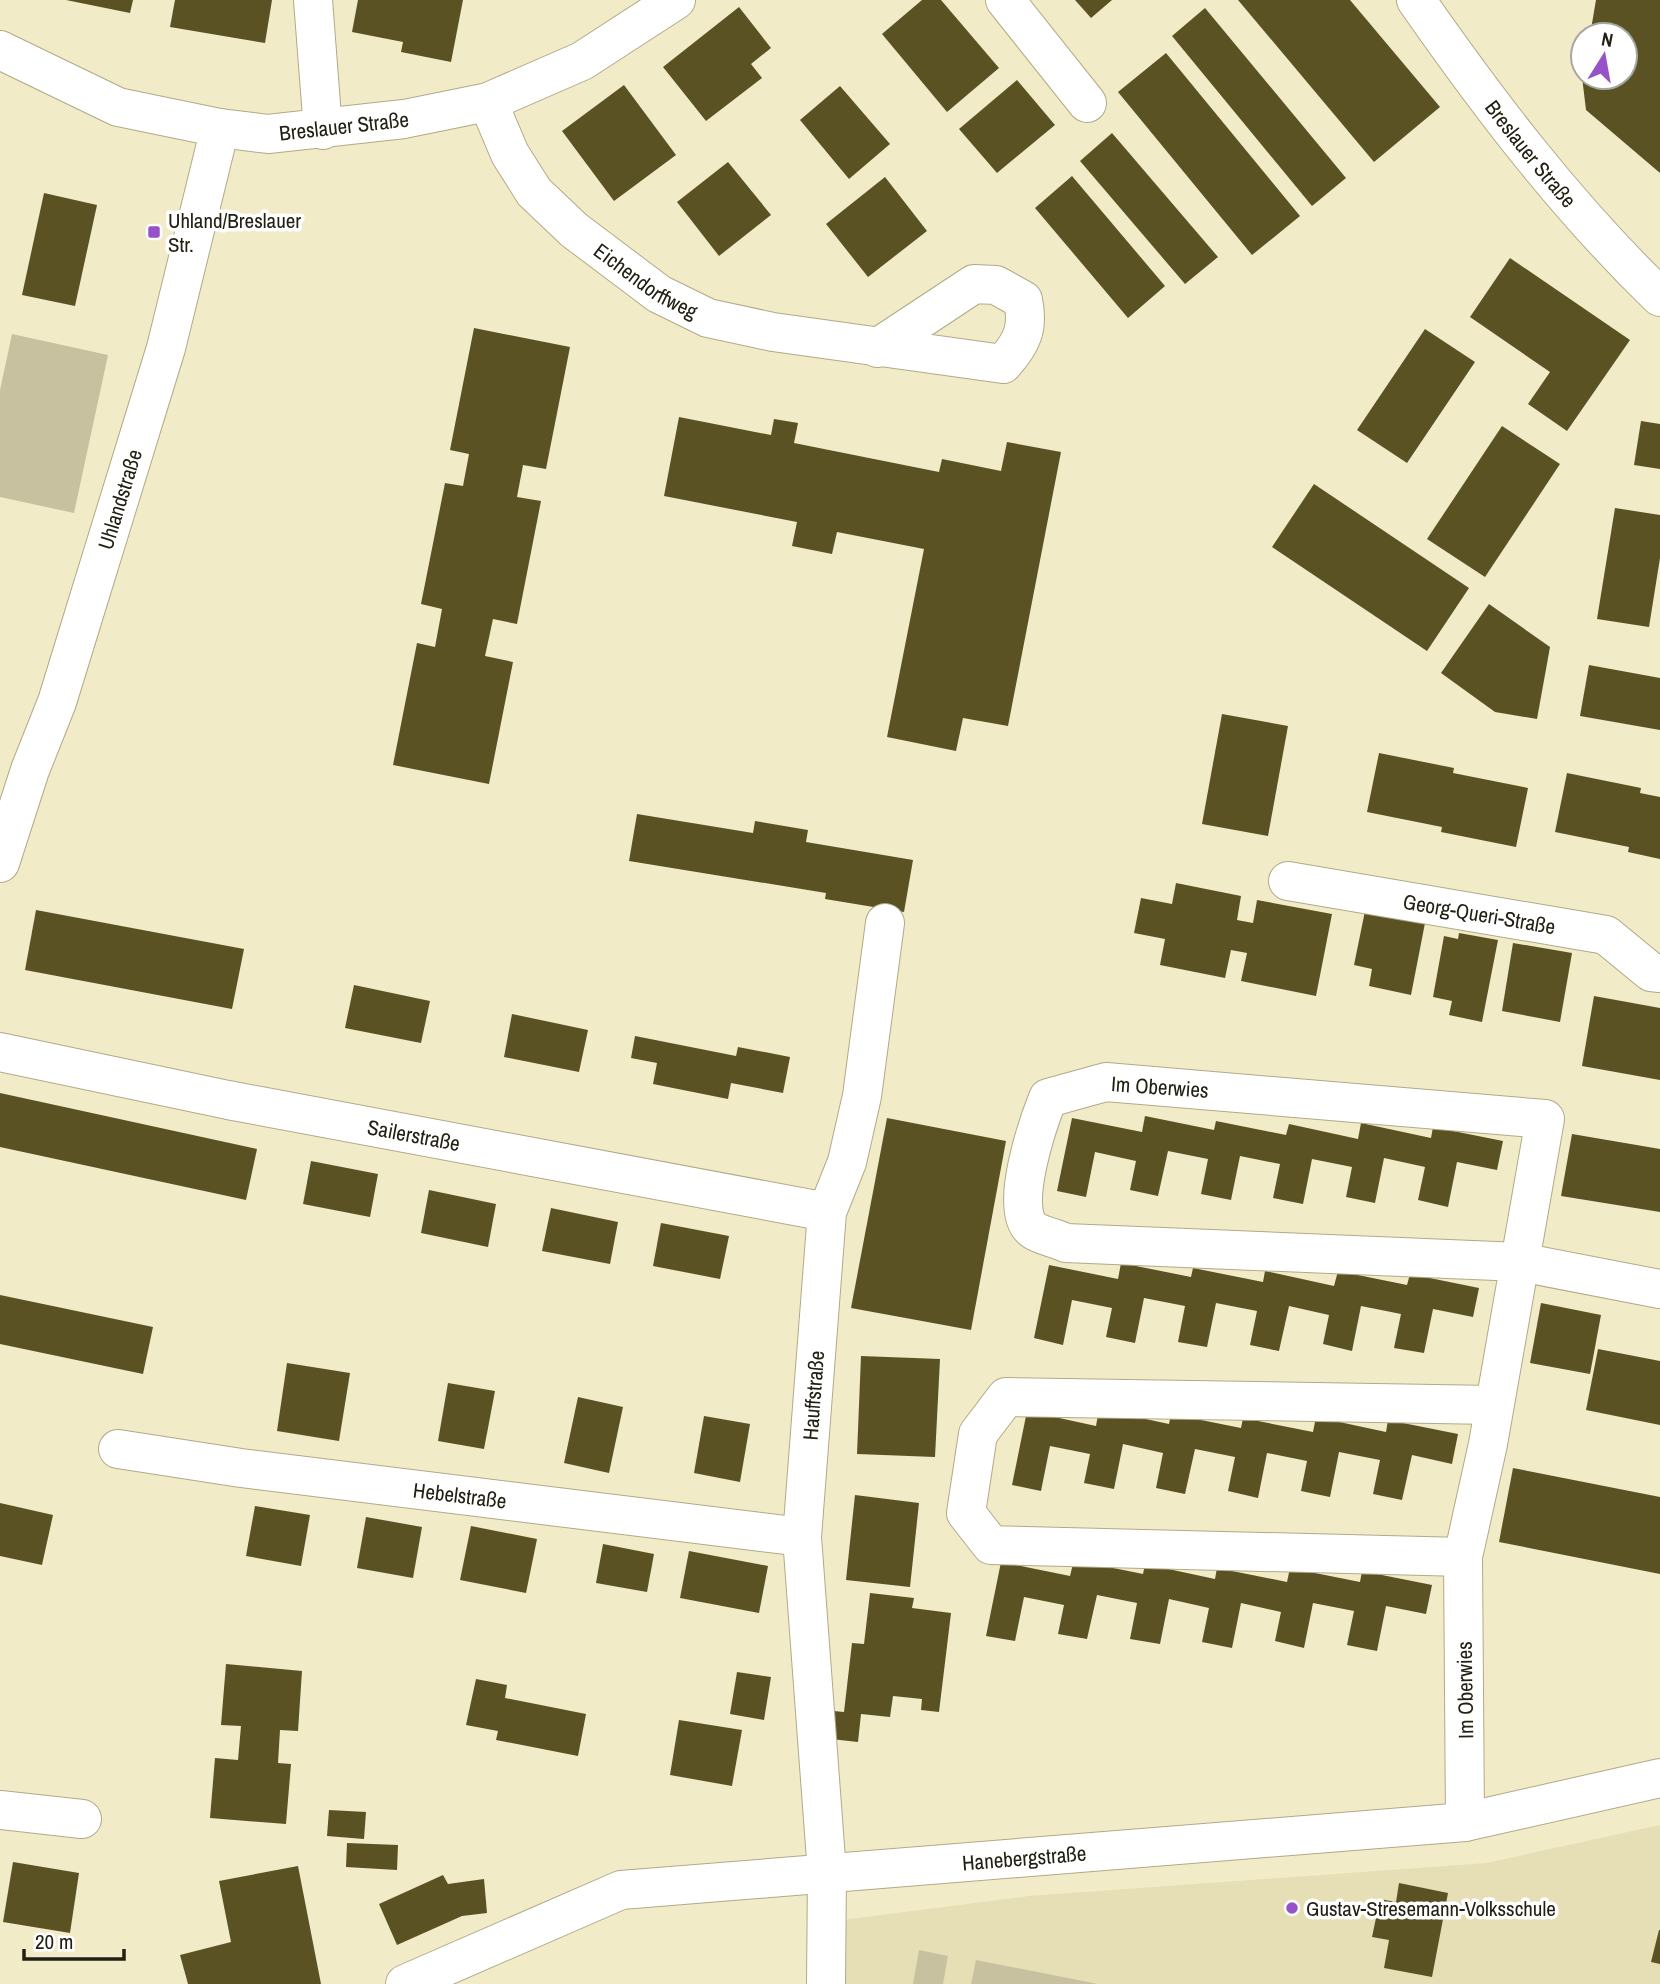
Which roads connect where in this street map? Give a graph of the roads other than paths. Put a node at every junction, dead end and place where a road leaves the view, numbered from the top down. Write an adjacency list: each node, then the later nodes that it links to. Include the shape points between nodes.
1 (313, 0): 9 (street)
2 (676, 0): 6 (street, Breslauer Straße, via 582,61)
3 (1005, 0): 7 (street)
4 (1416, 0): 10 (street, Breslauer Straße, via 1500,118 1600,239)
5 (0, 50): 8 (street, Breslauer Straße, via 118,107)
6 (488, 102): 9 (street, Breslauer Straße); 12 (street, Eichendorffweg, via 510,154 534,191 574,230 659,294 708,318)
7 (1087, 103)
8 (220, 128): 9 (street, Breslauer Straße, via 268,134); 14 (street, Uhlandstraße, via 166,348 57,702)
9 (323, 130)
10 (1660, 297)
11 (1021, 344): 12 (street, Eichendorffweg, via 1003,364); 12 (street, via 1027,319 1023,300 996,285 974,284); 13 (street)
12 (877, 348)
13 (1016, 390)
14 (0, 863)
15 (1288, 881): 17 (street, Georg-Queri-Straße, via 1606,935 1651,972)
16 (885, 923): 19 (street, Hauffstraße, via 862,1096 847,1162)
17 (1660, 973)
18 (0, 1052): 19 (street, Sailerstraße, via 228,1100)
19 (827, 1212): 24 (street, Hauffstraße)
20 (1520, 1262): 20 (street, Im Oberwies, via 1545,1119 1106,1082 1048,1098 1033,1135 1022,1212 1031,1228 1066,1242); 21 (street, Im Oberwies); 22 (street, Im Oberwies)
21 (1660, 1289)
22 (1494, 1405): 25 (street, Im Oberwies); 25 (street, via 1006,1397 978,1434 966,1513 991,1545)
23 (118, 1449): 24 (street, Hebelstraße)
24 (802, 1537): 30 (street, Hauffstraße)
25 (1463, 1557): 29 (street, Im Oberwies)
26 (1660, 1778): 29 (street, Hanebergstraße)
27 (0, 1810): 28 (street)
28 (82, 1819)
29 (1465, 1822): 30 (street, Hanebergstraße)
30 (827, 1873): 31 (street, Hanebergstraße, via 621,1889); 32 (street, Hauffstraße)
31 (405, 1984)
32 (826, 1984)

